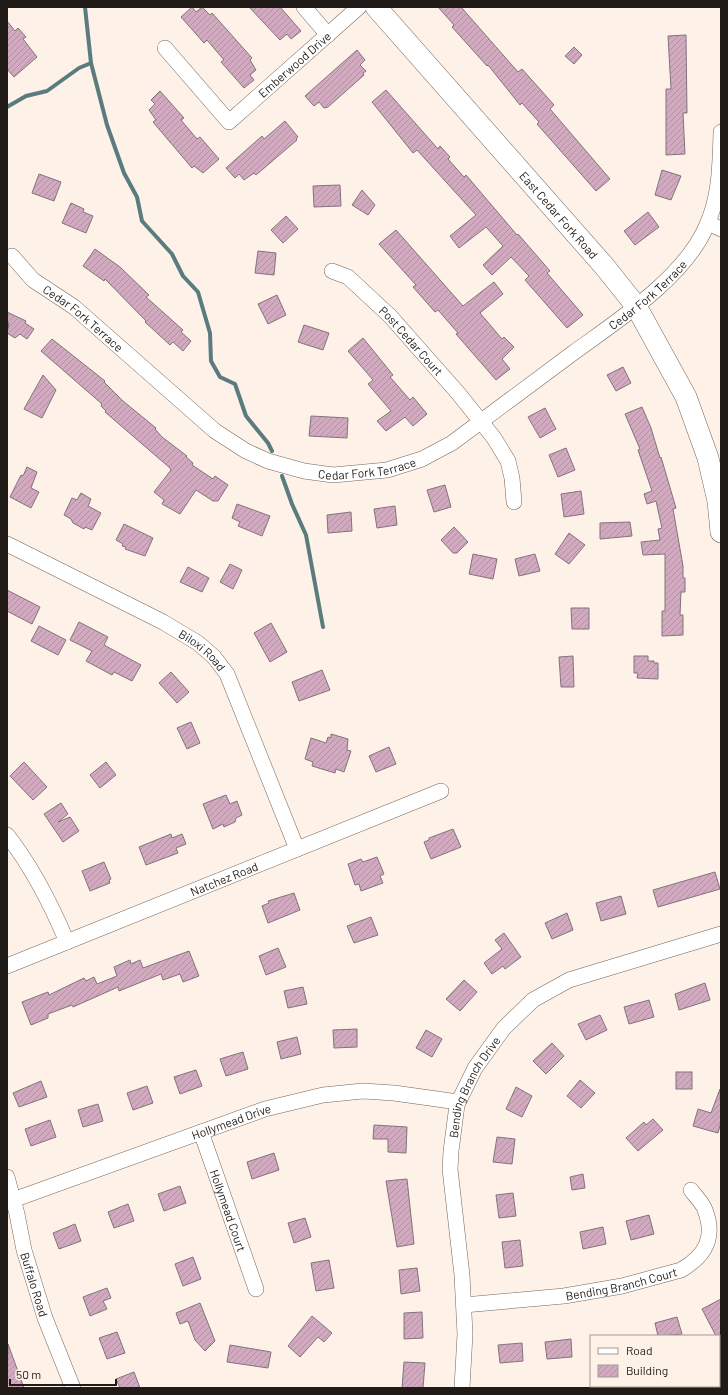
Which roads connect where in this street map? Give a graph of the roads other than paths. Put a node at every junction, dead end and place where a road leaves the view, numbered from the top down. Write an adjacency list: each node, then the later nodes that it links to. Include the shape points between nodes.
1 (304, 7): 4 (street)
2 (359, 7): 4 (street, Emberwood Drive)
3 (376, 7): 10 (street, East Cedar Fork Road, via 605,267)
4 (328, 35): 5 (street, Emberwood Drive, via 229,122)
5 (165, 48)
6 (721, 132): 7 (street, Cedar Fork Terrace, via 720,178)
7 (714, 226): 10 (street, Cedar Fork Terrace, via 675,271)
8 (12, 256): 11 (street, Cedar Fork Terrace, via 33,280 74,307 215,431 246,451 268,461 304,471 333,475 387,470 422,459 452,443)
9 (332, 271): 11 (street, Post Cedar Court, via 348,277 390,316)
10 (636, 306): 11 (street, Cedar Fork Terrace); 13 (street, East Cedar Fork Road, via 686,397 704,448 718,500)
11 (480, 422): 12 (street, Post Cedar Court, via 494,438 508,461)
12 (514, 502)
13 (721, 532)
14 (7, 544): 17 (street, Biloxi Road, via 163,622 198,643 214,657 227,674)
15 (441, 791): 17 (street, Natchez Road)
16 (7, 835): 19 (street, via 35,876)
17 (297, 849): 19 (street, Natchez Road)
18 (721, 934): 21 (street, Bending Branch Drive, via 569,980 533,1000 504,1028 475,1068)
19 (67, 942): 20 (street, Natchez Road)
20 (7, 966)
21 (458, 1102): 22 (street, Hollymead Drive, via 363,1091 323,1095 265,1109); 27 (street, Bending Branch Drive, via 450,1151 450,1169)
22 (201, 1132): 25 (street, Hollymead Drive); 26 (street, Hollymead Court)
23 (7, 1177): 25 (street, Buffalo Road)
24 (691, 1190): 27 (street, Bending Branch Court, via 705,1210 709,1240 705,1251 681,1270 622,1286 564,1296)
25 (13, 1200): 28 (street, Buffalo Road, via 24,1250 45,1318)
26 (256, 1289)
27 (464, 1305): 29 (street, Bending Branch Drive)
28 (72, 1388)
29 (462, 1388)

